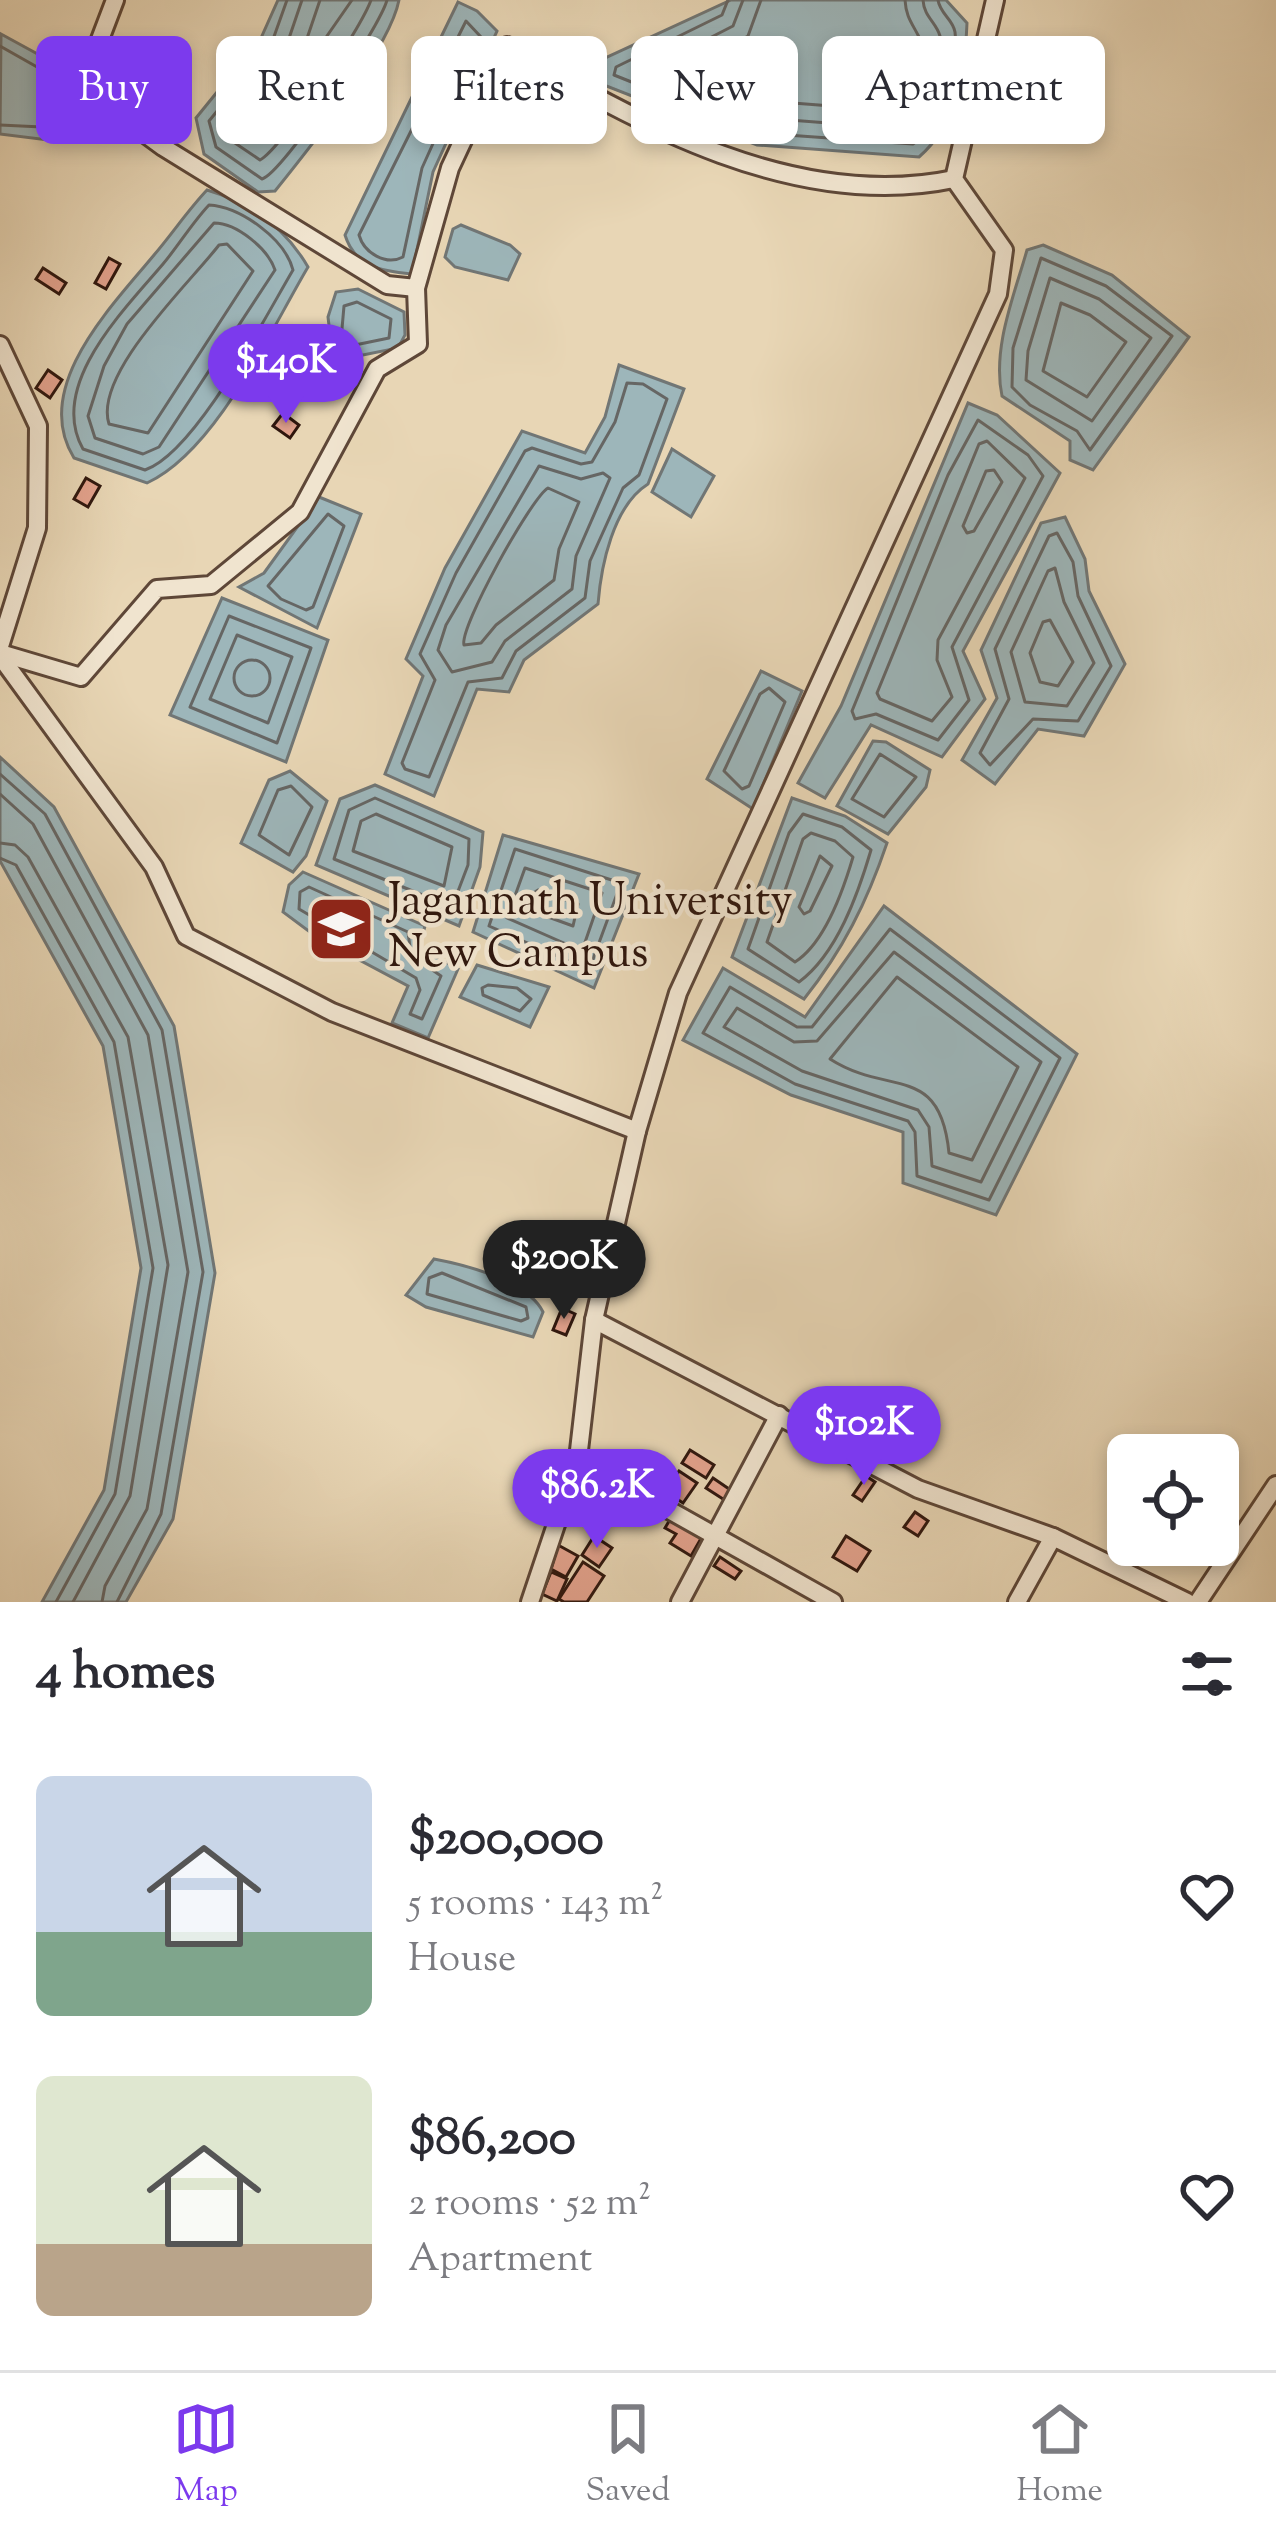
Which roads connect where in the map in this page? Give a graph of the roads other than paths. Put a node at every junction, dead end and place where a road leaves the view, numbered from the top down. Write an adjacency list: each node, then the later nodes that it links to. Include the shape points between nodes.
1 (116, 0): 4 (street, via 88,71 94,97 387,286)
2 (994, 0): 3 (street)
3 (954, 178): 4 (street, via 909,188 764,171 608,106 507,46 450,168); 7 (street, via 1004,250 998,294 678,993)
4 (416, 288): 6 (street, via 418,344 377,369 300,512 211,585 157,589 81,677)
5 (0, 345): 6 (street, via 38,426 38,447 37,528)
6 (0, 652): 7 (street, via 154,867 186,936 332,1012)
7 (637, 1130): 8 (street)
8 (594, 1320): 9 (street); 10 (street)
9 (779, 1415): 12 (street); 13 (street, via 918,1489)
10 (578, 1460): 12 (street); 14 (street)
11 (1276, 1485): 19 (street)
12 (718, 1534): 15 (street); 16 (street)
13 (1052, 1537): 17 (street); 18 (street)
14 (530, 1602)
15 (680, 1602)
16 (833, 1602)
17 (1017, 1602)
18 (1187, 1602)
19 (1198, 1602)

